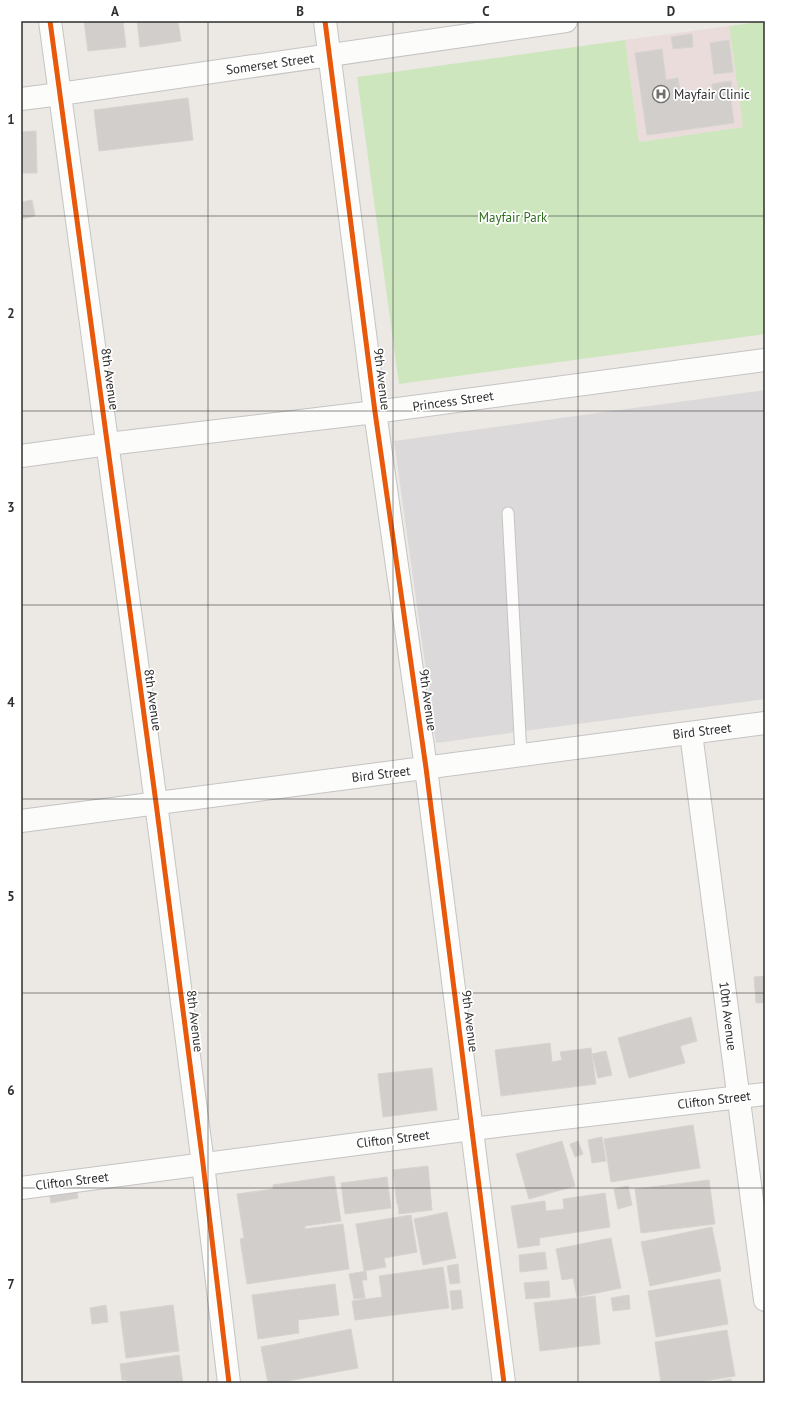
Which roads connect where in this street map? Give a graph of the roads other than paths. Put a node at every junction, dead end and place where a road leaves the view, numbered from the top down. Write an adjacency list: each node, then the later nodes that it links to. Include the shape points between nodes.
1 (50, 21): 5 (street, 8th Avenue)
2 (325, 21): 4 (street, 9th Avenue)
3 (566, 21): 4 (street, Somerset Street)
4 (329, 55): 5 (street, Somerset Street); 8 (street, 9th Avenue)
5 (60, 94): 6 (street, Somerset Street); 9 (street, 8th Avenue)
6 (21, 99)
7 (765, 360): 8 (street, Princess Street)
8 (375, 412): 9 (street, Princess Street); 15 (street, 9th Avenue)
9 (108, 444): 10 (street, Princess Street); 16 (street, 8th Avenue)
10 (21, 456)
11 (508, 513): 14 (lane)
12 (765, 723): 13 (street, Bird Street)
13 (691, 733): 14 (street, Bird Street); 19 (street, 10th Avenue)
14 (521, 755): 15 (street, Bird Street)
15 (426, 768): 16 (street, Bird Street); 20 (street, 9th Avenue)
16 (156, 803): 17 (street, Bird Street); 21 (street, 8th Avenue)
17 (21, 821)
18 (765, 1094): 19 (street, Clifton Street)
19 (738, 1098): 20 (street, Clifton Street); 23 (street, 10th Avenue)
20 (472, 1129): 21 (street, Clifton Street); 25 (street, 9th Avenue)
21 (203, 1164): 22 (street, Clifton Street); 24 (street, 8th Avenue)
22 (21, 1188)
23 (765, 1300)
24 (229, 1383)
25 (504, 1383)

